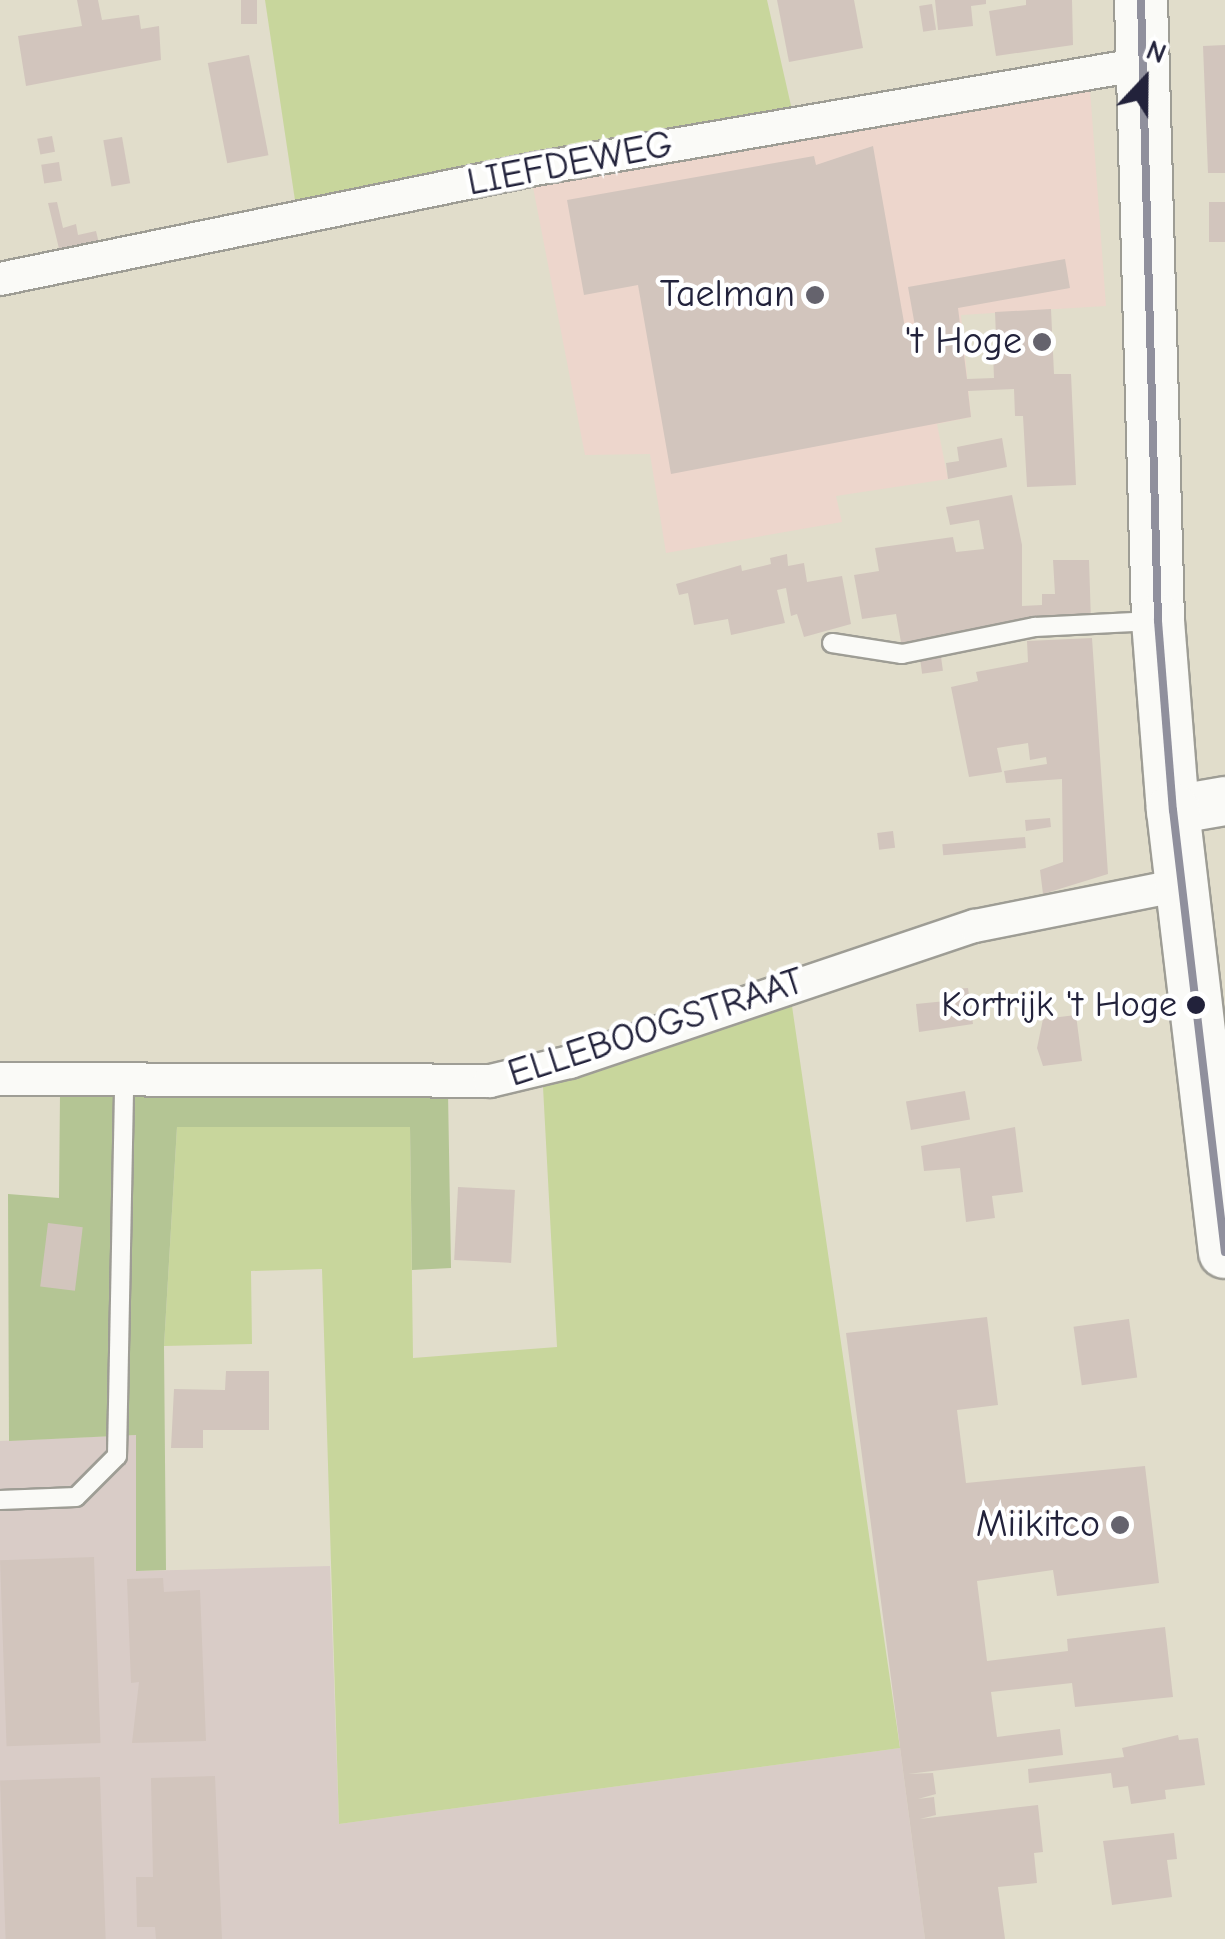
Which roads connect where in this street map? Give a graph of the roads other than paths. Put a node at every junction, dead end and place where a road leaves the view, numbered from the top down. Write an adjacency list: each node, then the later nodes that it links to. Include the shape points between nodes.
1 (1140, 0): 2 (main road)
2 (1142, 64): 3 (street, LIEFDEWEG, via 535,169); 4 (main road)
3 (0, 278)
4 (1158, 621): 5 (lane, via 1036,627 902,654); 7 (main road)
5 (832, 642)
6 (1225, 801): 7 (street)
7 (1172, 810): 8 (main road)
8 (1181, 886): 10 (street, ELLEBOOGSTRAAT, via 974,926 589,1056 490,1081); 11 (main road)
9 (0, 1079): 10 (street, ELLEBOOGSTRAAT)
10 (124, 1081): 12 (lane, via 117,1456 76,1497)
11 (1225, 1252)
12 (0, 1500)

